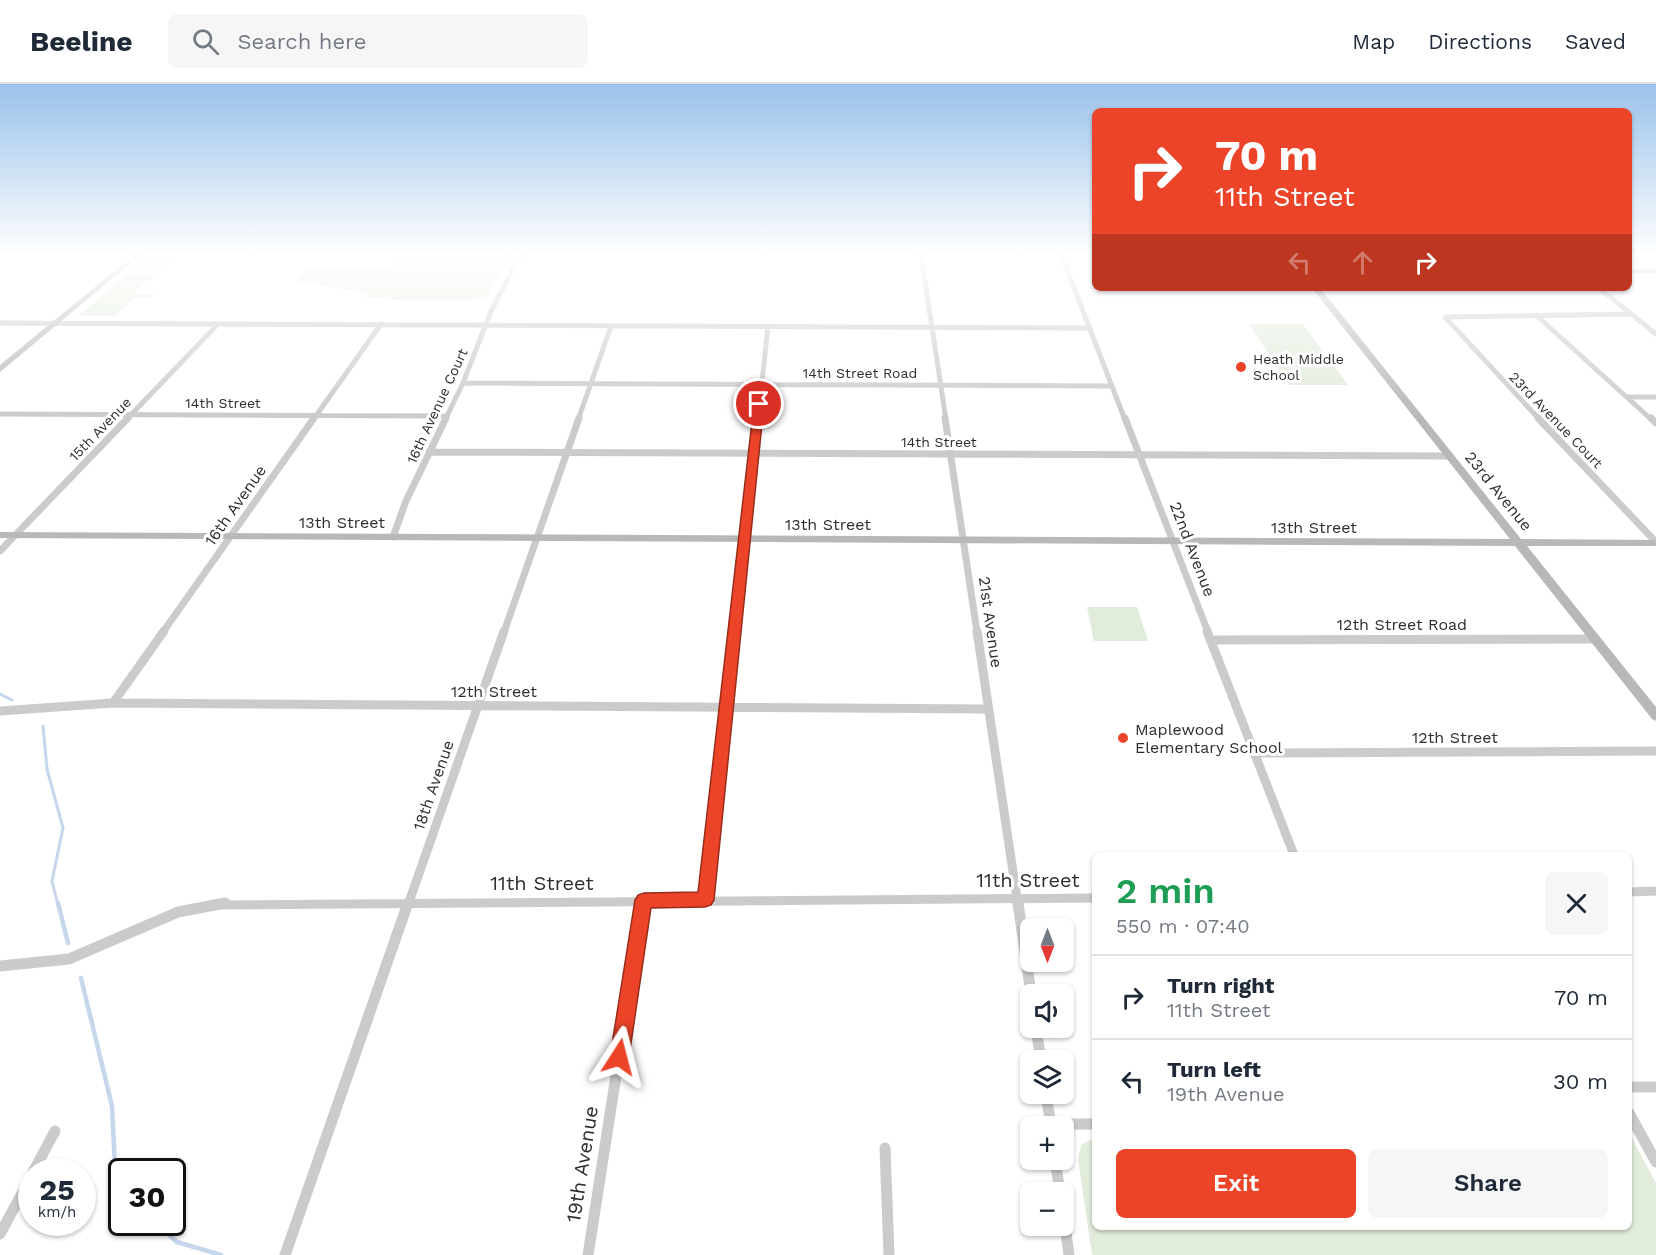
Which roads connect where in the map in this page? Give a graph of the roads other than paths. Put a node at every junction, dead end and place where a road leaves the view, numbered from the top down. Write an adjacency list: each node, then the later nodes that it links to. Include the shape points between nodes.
1 (72, 309): 10 (street)
2 (493, 309): 13 (street, 16th Avenue Court)
3 (929, 309): 16 (street, 21st Avenue)
4 (1082, 309): 17 (street, 22nd Avenue)
5 (1332, 309): 37 (street, 23rd Avenue)
6 (1624, 309): 7 (street)
7 (1631, 314): 8 (street); 18 (street)
8 (1536, 315): 25 (street); 46 (street, 23rd Avenue Court, via 1445,317)
9 (0, 323): 10 (street)
10 (55, 323): 11 (street); 19 (street)
11 (218, 324): 12 (street); 28 (street, 15th Avenue)
12 (381, 324): 13 (street); 29 (street, 16th Avenue)
13 (485, 325): 14 (street); 20 (street, 16th Avenue Court)
14 (610, 326): 15 (street); 21 (street, 18th Avenue)
15 (768, 326): 16 (street); 22 (street)
16 (932, 327): 17 (street); 23 (street, 21st Avenue)
17 (1090, 328): 24 (street, 22nd Avenue)
18 (1656, 334)
19 (0, 369)
20 (463, 383): 21 (street, 14th Street Road); 30 (street, 16th Avenue Court)
21 (591, 383): 22 (street, 14th Street Road); 33 (street, 18th Avenue)
22 (762, 384): 23 (street, 14th Street Road); 34 (street)
23 (940, 385): 24 (street, 14th Street Road); 35 (street, 21st Avenue)
24 (1112, 386): 36 (street, 22nd Avenue)
25 (1628, 397): 26 (street); 31 (street)
26 (1656, 397)
27 (0, 414): 28 (street, 14th Street)
28 (132, 414): 29 (street, 14th Street); 39 (street, 15th Avenue)
29 (317, 415): 30 (street, 14th Street); 40 (street, 16th Avenue)
30 (446, 416): 32 (street, 16th Avenue Court)
31 (1656, 423)
32 (429, 452): 33 (street, 14th Street); 41 (street, 16th Avenue Court)
33 (567, 452): 34 (street, 14th Street); 42 (street, 18th Avenue)
34 (754, 453): 35 (street, 14th Street); 43 (street)
35 (951, 454): 36 (street, 14th Street); 44 (street, 21st Avenue)
36 (1139, 455): 37 (street, 14th Street); 45 (street, 22nd Avenue)
37 (1449, 456): 47 (street, 23rd Avenue)
38 (0, 535): 39 (street, 13th Street)
39 (15, 535): 40 (street, 13th Street); 48 (street, 15th Avenue)
40 (231, 536): 41 (street, 13th Street); 51 (street, 16th Avenue)
41 (393, 537): 42 (street, 13th Street)
42 (536, 538): 43 (street, 13th Street); 52 (street, 18th Avenue)
43 (745, 538): 44 (street, 13th Street); 53 (street)
44 (963, 540): 45 (street, 13th Street); 54 (street, 21st Avenue)
45 (1173, 540): 47 (street, 13th Street); 50 (street, 22nd Avenue)
46 (1656, 542): 47 (street, 13th Street)
47 (1520, 543): 49 (street, 23rd Avenue)
48 (0, 551)
49 (1594, 639): 50 (street, 12th Street Road); 56 (street, 23rd Avenue)
50 (1210, 640): 58 (street, 22nd Avenue)
51 (113, 703): 52 (street, 12th Street); 55 (street, 12th Street)
52 (477, 706): 53 (street, 12th Street); 66 (street, 18th Avenue)
53 (726, 708): 54 (street, 12th Street); 65 (street)
54 (987, 709): 62 (street, 21st Avenue)
55 (0, 711)
56 (1656, 716)
57 (1656, 751): 58 (street, 12th Street)
58 (1254, 753): 59 (street, 22nd Avenue)
59 (1293, 852)
60 (1656, 891): 61 (street)
61 (1632, 892)
62 (1017, 898): 63 (street, 11th Street); 65 (street, 11th Street); 68 (street, 21st Avenue)
63 (1092, 898)
64 (644, 900): 65 (street, 11th Street); 66 (street, 11th Street); 82 (street, 19th Avenue)
65 (705, 900)
66 (409, 901): 67 (street, 11th Street, via 226,903 172,914 69,959 30,966); 81 (street, 18th Avenue)
67 (0, 966)
68 (1030, 984)
69 (1632, 1087): 70 (street)
70 (1656, 1087)
71 (1632, 1118): 77 (street)
72 (1074, 1124): 73 (street)
73 (1092, 1124)
74 (55, 1131): 76 (street)
75 (885, 1148): 83 (street)
76 (40, 1158)
77 (1656, 1162)
78 (18, 1200): 79 (street)
79 (0, 1234)
80 (1066, 1236): 84 (street)
81 (285, 1255)
82 (588, 1255)
83 (889, 1255)
84 (1069, 1255)

